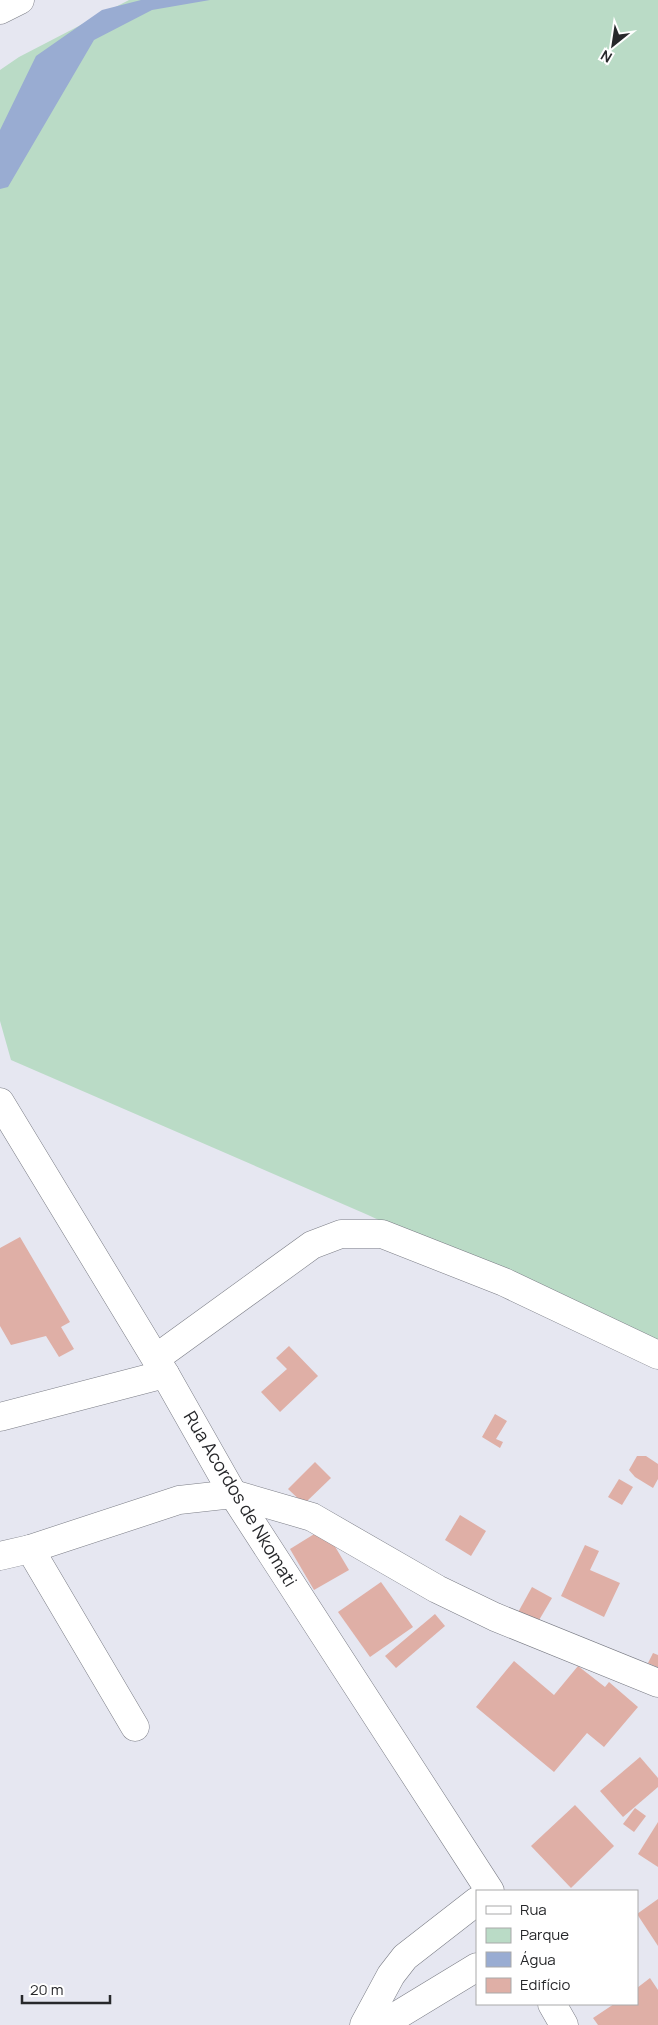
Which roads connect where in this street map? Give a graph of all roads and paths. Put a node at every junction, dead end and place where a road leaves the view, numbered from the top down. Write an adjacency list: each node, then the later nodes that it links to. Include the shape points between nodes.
1 (20, 0): 2 (street)
2 (0, 10)
3 (0, 1102): 5 (street, Rua Acordos de Nkomati)
4 (658, 1355): 5 (street, via 504,1282 414,1246 382,1234 341,1234 312,1245)
5 (160, 1366): 6 (street); 7 (street, Rua Acordos de Nkomati)
6 (0, 1417)
7 (233, 1494): 8 (street, via 179,1500); 10 (street, via 312,1517 437,1589 495,1617); 12 (street, Rua Acordos de Nkomati)
8 (30, 1548): 9 (street); 11 (street)
9 (0, 1556)
10 (658, 1684)
11 (135, 1727)
12 (488, 1890)
13 (476, 1902): 16 (street, via 405,1957)
14 (476, 1968): 17 (street)
15 (553, 2005): 18 (street)
16 (364, 2025)
17 (386, 2025)
18 (564, 2025)

